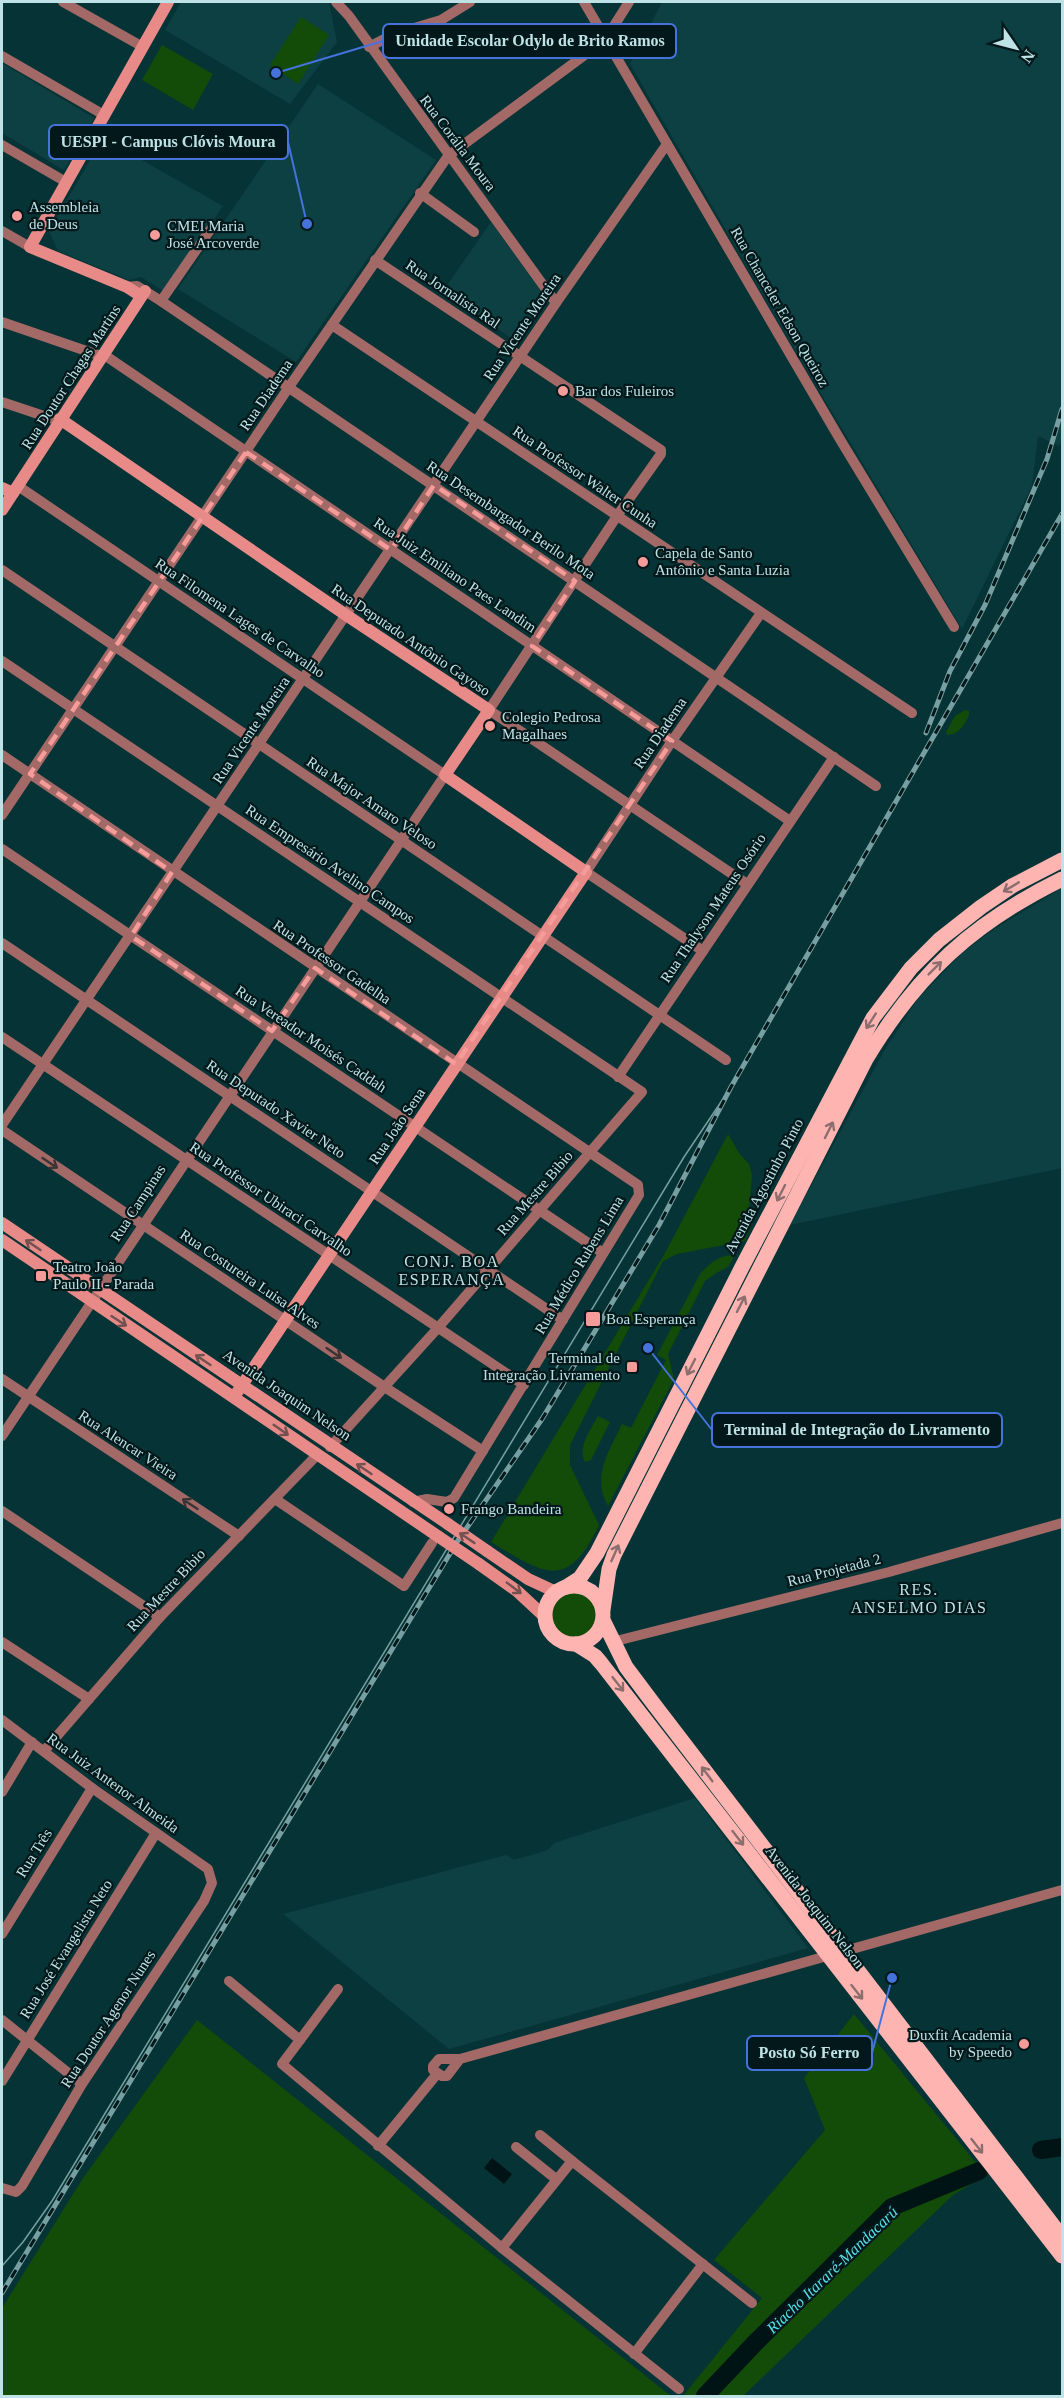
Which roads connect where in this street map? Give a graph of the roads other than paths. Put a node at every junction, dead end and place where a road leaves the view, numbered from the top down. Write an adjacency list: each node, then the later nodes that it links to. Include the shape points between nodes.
1 (63, 2): 8 (street)
2 (168, 2): 8 (street)
3 (336, 2): 9 (street, Rua Corália Moura)
4 (470, 2): 9 (street, via 441,20 394,34)
5 (584, 2): 7 (street, Rua Chanceler Edson Queiroz)
6 (629, 2): 7 (street)
7 (605, 40): 12 (street, Rua Chanceler Edson Queiroz); 14 (street, Rua Diadema)
8 (143, 47): 11 (street)
9 (369, 47): 14 (street, Rua Corália Moura)
10 (2, 56): 11 (street)
11 (104, 115): 15 (street)
12 (667, 144): 26 (street, Rua Vicente Moreira); 47 (street, Rua Chanceler Edson Queiroz)
13 (2, 145): 15 (street)
14 (448, 156): 16 (street, Rua Diadema); 26 (street, Rua Corália Moura)
15 (66, 182): 17 (street)
16 (420, 193): 20 (street); 23 (street, Rua Diadema)
17 (41, 225): 21 (street); 22 (street, via 42,246)
18 (210, 230): 25 (street)
19 (2, 231): 21 (street)
20 (474, 232)
21 (30, 247): 22 (street, Rua Desembargador Berilo Mota)
22 (51, 256): 24 (street, Rua Desembargador Berilo Mota)
23 (375, 260): 28 (street, Rua Diadema); 30 (street, Rua Jornalista Ral)
24 (143, 293): 25 (street, Rua Desembargador Berilo Mota); 29 (street, Rua Doutor Chagas Martins)
25 (161, 302): 31 (street, Rua Desembargador Berilo Mota)
26 (556, 303): 30 (street, Rua Vicente Moreira)
27 (2, 322): 29 (street, Rua Juiz Emiliano Paes Landim)
28 (332, 325): 31 (street, Rua Diadema); 34 (street, Rua Professor Walter Cunha)
29 (102, 355): 33 (street, Rua Doutor Chagas Martins); 35 (street, Rua Juiz Emiliano Paes Landim)
30 (520, 357): 34 (street, Rua Vicente Moreira); 39 (street, Rua Jornalista Ral, via 661,450 662,454)
31 (289, 387): 35 (street, Rua Diadema); 36 (street, Rua Desembargador Berilo Mota)
32 (2, 402): 33 (street, Rua Deputado Antônio Gayoso)
33 (60, 420): 37 (street, Rua Doutor Chagas Martins); 40 (street, Rua Deputado Antônio Gayoso)
34 (476, 422): 36 (street, Rua Vicente Moreira); 39 (street, Rua Professor Walter Cunha)
35 (246, 452): 40 (street, Rua Diadema); 41 (street, Rua Juiz Emiliano Paes Landim)
36 (434, 485): 41 (street, Rua Vicente Moreira); 44 (street, Rua Desembargador Berilo Mota)
37 (11, 489): 38 (street, Rua Doutor Chagas Martins); 43 (street, Rua Filomena Lages de Carvalho)
38 (2, 510)
39 (617, 516): 44 (street); 45 (street, Rua Professor Walter Cunha)
40 (202, 517): 43 (street, Rua Diadema); 46 (street, Rua Deputado Antônio Gayoso)
41 (391, 550): 46 (street, Rua Vicente Moreira); 49 (street, Rua Juiz Emiliano Paes Landim)
42 (2, 570): 48 (street, Rua Major Amaro Veloso)
43 (159, 581): 48 (street, Rua Diadema); 52 (street, Rua Filomena Lages de Carvalho)
44 (575, 581): 49 (street); 51 (street, Rua Desembargador Berilo Mota)
45 (761, 613): 51 (street, Rua Diadema); 55 (street, Rua Professor Walter Cunha)
46 (346, 615): 52 (street, Rua Vicente Moreira); 54 (street, Rua Deputado Antônio Gayoso)
47 (954, 627)
48 (114, 646): 53 (street, Rua Diadema); 57 (street, Rua Major Amaro Veloso)
49 (532, 646): 54 (street); 56 (street, Rua Juiz Emiliano Paes Landim)
50 (2, 661): 53 (street, Rua Empresário Avelino Campos)
51 (716, 677): 56 (street, Rua Diadema); 59 (street, Rua Desembargador Berilo Mota)
52 (303, 680): 57 (street, Rua Vicente Moreira); 61 (street, Rua Filomena Lages de Carvalho)
53 (72, 709): 60 (street, Rua Diadema); 63 (street, Rua Empresário Avelino Campos)
54 (489, 710): 61 (street); 64 (street, Rua Deputado Antônio Gayoso)
55 (912, 713)
56 (672, 741): 64 (street, Rua Diadema); 66 (street, Rua Juiz Emiliano Paes Landim)
57 (259, 744): 63 (street, Rua Vicente Moreira); 67 (street, Rua Major Amaro Veloso)
58 (2, 755): 60 (street, Rua Professor Gadelha)
59 (834, 757): 62 (street, Rua Desembargador Berilo Mota); 66 (street, Rua Thalyson Mateus Osório)
60 (30, 774): 65 (street, Rua Diadema); 70 (street, Rua Professor Gadelha)
61 (445, 775): 67 (street, Rua Campinas); 71 (street)
62 (876, 786)
63 (217, 805): 70 (street, Rua Vicente Moreira); 74 (street, Rua Empresário Avelino Campos)
64 (629, 806): 71 (street, Rua Diadema); 73 (street, Rua Deputado Antônio Gayoso)
65 (2, 815)
66 (790, 821): 73 (street, Rua Thalyson Mateus Osório)
67 (401, 840): 74 (street, Rua Campinas); 76 (street, Rua Major Amaro Veloso)
68 (2, 849): 75 (street, Rua Vereador Moisés Caddah)
69 (1062, 860): 126 (main road, Avenida Agostinho Pinto, one-way to 126, via 1012,886 939,940 910,968 873,1017 602,1545 580,1578)
70 (172, 872): 75 (street, Rua Vicente Moreira); 79 (street, Rua Professor Gadelha)
71 (586, 872): 76 (street, Rua João Sena); 78 (street)
72 (1062, 879): 127 (main road, Avenida Agostinho Pinto, one-way to 72, via 614,1555 855,1080 888,1023 910,993 954,948 990,921)
73 (747, 884): 78 (street, Rua Thalyson Mateus Osório)
74 (359, 902): 79 (street, Rua Campinas); 80 (street, Rua Empresário Avelino Campos)
75 (130, 936): 81 (street, Rua Vicente Moreira); 83 (street, Rua Vereador Moisés Caddah)
76 (543, 936): 80 (street, Rua João Sena); 82 (street, Rua Major Amaro Veloso)
77 (2, 943): 81 (street, Rua Deputado Xavier Neto)
78 (703, 951): 82 (street, Rua Thalyson Mateus Osório)
79 (315, 968): 83 (street, Rua Campinas); 86 (street, Rua Professor Gadelha)
80 (501, 997): 86 (street, Rua João Sena); 88 (street, Rua Empresário Avelino Campos)
81 (87, 1001): 87 (street, Rua Vicente Moreira); 90 (street, Rua Deputado Xavier Neto)
82 (660, 1015): 85 (street, Rua Major Amaro Veloso); 88 (street, Rua Thalyson Mateus Osório)
83 (272, 1031): 90 (street, Rua Campinas); 92 (street, Rua Vereador Moisés Caddah)
84 (2, 1036): 87 (street, Rua Professor Ubiraci Carvalho)
85 (726, 1060)
86 (456, 1064): 92 (street, Rua João Sena); 94 (street, Rua Professor Gadelha)
87 (44, 1065): 91 (street, Rua Vicente Moreira); 95 (street, Rua Professor Ubiraci Carvalho)
88 (618, 1077): 89 (street, Rua Empresário Avelino Campos)
89 (642, 1092): 94 (street, Rua Mestre Bibio)
90 (229, 1095): 95 (street, Rua Campinas); 96 (street, Rua Deputado Xavier Neto)
91 (2, 1125)
92 (414, 1127): 96 (street, Rua João Sena); 98 (street, Rua Vereador Moisés Caddah)
93 (2, 1130): 100 (street, Rua Costureira Luisa Alves, one-way to 100)
94 (590, 1152): 97 (street, Rua Professor Gadelha, via 638,1185); 98 (street, Rua Mestre Bibio)
95 (185, 1160): 100 (street, Rua Campinas); 103 (street, Rua Professor Ubiraci Carvalho)
96 (371, 1191): 103 (street, Rua João Sena); 104 (street, Rua Deputado Xavier Neto)
97 (639, 1195): 102 (street, Rua Médico Rubens Lima)
98 (539, 1210): 102 (street, Rua Vereador Moisés Caddah); 104 (street, Rua Mestre Bibio)
99 (2, 1223): 105 (street, Avenida Joaquim Nelson, one-way to 99)
100 (142, 1224): 105 (street, Rua Campinas); 108 (street, Rua Costureira Luisa Alves)
101 (2, 1240): 106 (street, Avenida Joaquim Nelson)
102 (603, 1253): 107 (street, Rua Médico Rubens Lima)
103 (327, 1256): 108 (street, Rua João Sena); 109 (street, Rua Professor Ubiraci Carvalho)
104 (487, 1269): 107 (street, Rua Deputado Xavier Neto); 109 (street, Rua Mestre Bibio)
105 (99, 1290): 106 (street, Rua Campinas); 112 (street, Avenida Joaquim Nelson, one-way to 105)
106 (90, 1302): 114 (street, Rua Campinas); 115 (street, Avenida Joaquim Nelson, one-way to 115)
107 (563, 1320): 111 (street, Rua Médico Rubens Lima)
108 (285, 1321): 112 (street, Rua João Sena); 113 (street, Rua Costureira Luisa Alves, one-way to 113)
109 (436, 1329): 111 (street, Rua Professor Ubiraci Carvalho); 113 (street, Rua Mestre Bibio)
110 (2, 1379): 114 (street, Rua Alencar Vieira)
111 (524, 1385): 118 (street, Rua Médico Rubens Lima)
112 (242, 1386): 115 (street, Rua João Sena); 117 (street, Avenida Joaquim Nelson)
113 (383, 1386): 117 (street, Rua Mestre Bibio); 118 (street, Rua Costureira Luisa Alves)
114 (27, 1397): 116 (street, Rua Campinas); 124 (street, Rua Alencar Vieira, one-way to 114)
115 (234, 1397): 119 (street, Avenida Joaquim Nelson, one-way to 119)
116 (2, 1436)
117 (330, 1447): 121 (street, Avenida Joaquim Nelson, one-way to 117)
118 (483, 1451): 121 (street, Rua Médico Rubens Lima, via 454,1498 447,1502)
119 (317, 1455): 120 (street, Rua Mestre Bibio); 125 (street, Avenida Joaquim Nelson)
120 (275, 1499): 124 (street, Rua Mestre Bibio); 125 (street, via 404,1586)
121 (413, 1502): 126 (street, Avenida Joaquim Nelson, one-way to 121, bridge, via 528,1579)
122 (2, 1511): 128 (street)
123 (1062, 1523): 131 (street, Rua Projetada 2, via 889,1572)
124 (239, 1536): 128 (street, Rua Mestre Bibio)
125 (435, 1540): 129 (street, Avenida Joaquim Nelson, one-way to 129, bridge, via 479,1564)
126 (561, 1589): 127 (main road, via 575,1586 593,1593); 129 (main road, via 550,1599)
127 (603, 1615): 131 (main road, Avenida Joaquim Nelson); 132 (main road, via 594,1637)
128 (160, 1617): 133 (street, Rua Mestre Bibio)
129 (545, 1617): 132 (main road, via 558,1640)
130 (2, 1642): 133 (street)
131 (612, 1642): 143 (main road, Avenida Joaquim Nelson, one-way to 131, via 626,1667)
132 (576, 1644): 143 (main road, Avenida Joaquim Nelson, one-way to 143, via 602,1664)
133 (89, 1699): 136 (street, Rua Mestre Bibio)
134 (2, 1720): 135 (street, Rua Juiz Antenor Almeida)
135 (32, 1742): 136 (street, Rua Juiz Antenor Almeida); 138 (street)
136 (44, 1751): 137 (street, Rua Juiz Antenor Almeida)
137 (92, 1788): 139 (street, Rua Juiz Antenor Almeida); 142 (street, Rua Três)
138 (2, 1792)
139 (156, 1833): 140 (street, Rua Juiz Antenor Almeida); 147 (street, Rua José Evangelista Neto)
140 (208, 1869): 150 (street, Rua Doutor Agenor Nunes, via 212,1883 204,1901)
141 (1062, 1890): 143 (street)
142 (2, 1934)
143 (837, 1954): 152 (street, via 460,2059 439,2059 433,2066 437,2074); 157 (main road, Avenida Joaquim Nelson)
144 (229, 1981): 148 (street)
145 (338, 1989): 148 (street)
146 (2, 2020): 147 (street)
147 (26, 2040): 149 (street, Rua José Evangelista Neto); 150 (street)
148 (300, 2040): 152 (street, via 282,2064)
149 (2, 2081)
150 (82, 2084): 156 (street, Rua Doutor Agenor Nunes, via 22,2186 16,2192)
151 (540, 2135): 154 (street)
152 (378, 2146): 158 (street)
153 (516, 2147): 155 (street)
154 (572, 2161): 155 (street); 160 (street)
155 (556, 2180): 158 (street)
156 (2, 2188)
157 (1055, 2233): 159 (main road, Avenida Joaquim Nelson)
158 (502, 2248): 162 (street)
159 (1062, 2256)
160 (703, 2264): 161 (street); 162 (street)
161 (752, 2303)
162 (634, 2354): 163 (street)
163 (679, 2389)

